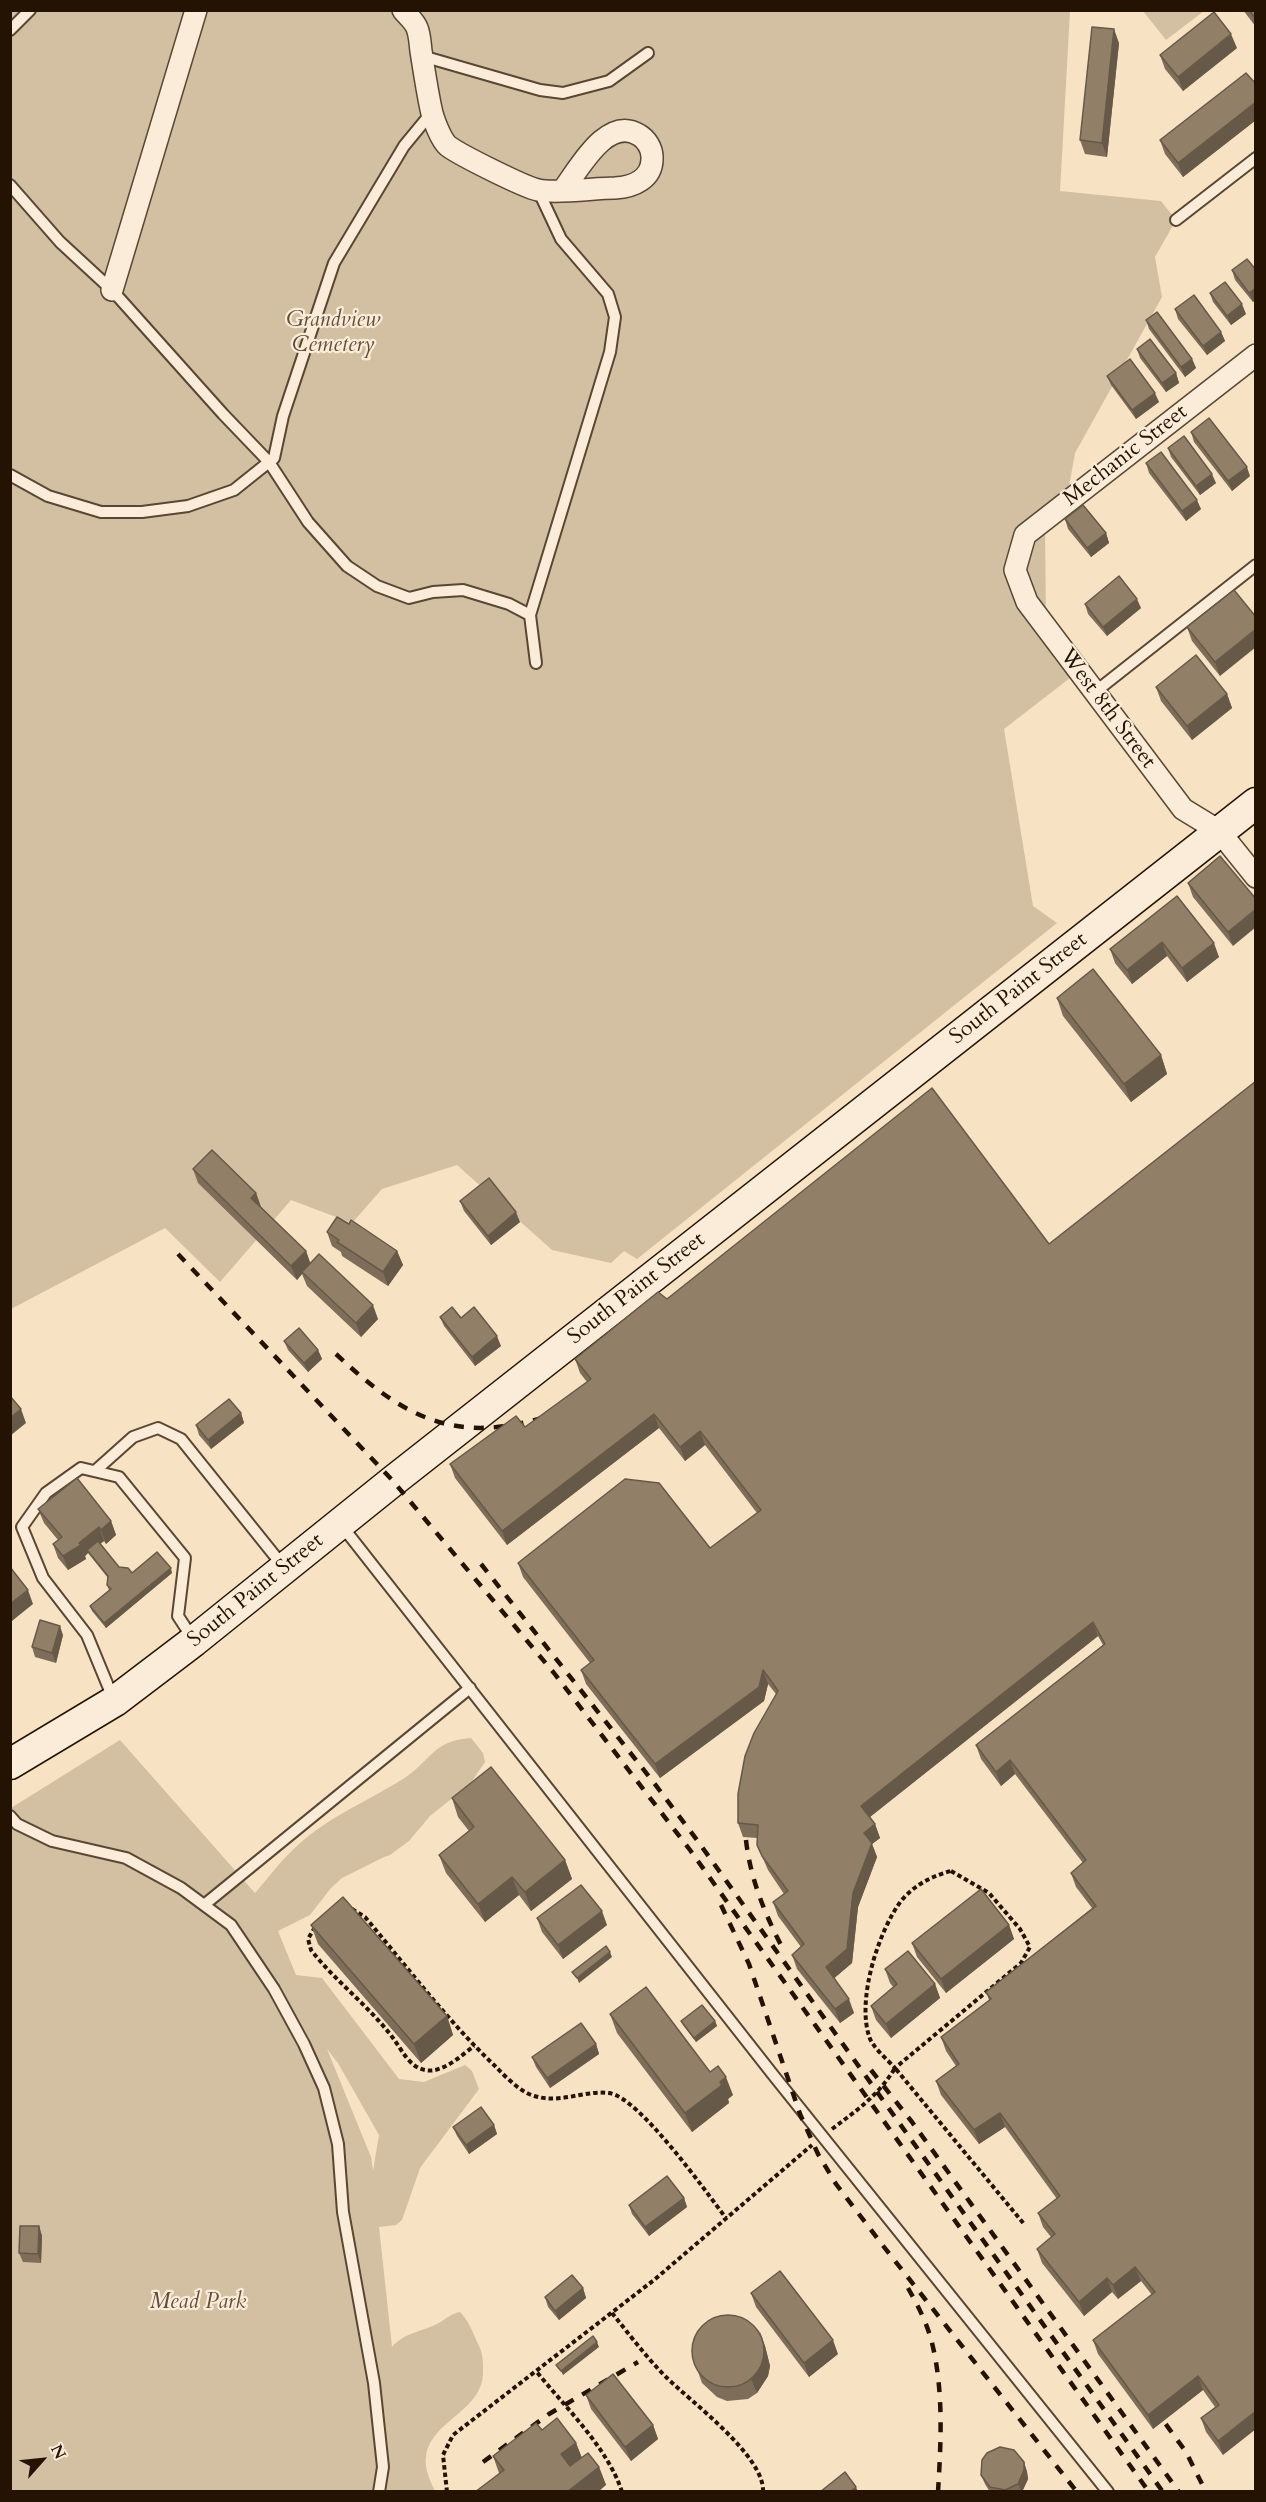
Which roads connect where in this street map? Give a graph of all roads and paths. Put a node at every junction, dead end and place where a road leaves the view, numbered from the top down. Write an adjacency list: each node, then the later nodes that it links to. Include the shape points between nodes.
1 (30, 10): 4 (lane)
2 (196, 10): 13 (street)
3 (403, 10): 6 (street, via 417,28)
4 (10, 30)
5 (648, 52): 6 (lane, via 609,81 563,93)
6 (422, 56): 7 (street)
7 (432, 112): 10 (street, via 447,145); 15 (lane, via 404,146 334,263 283,416 274,458)
8 (1256, 158): 12 (lane)
9 (10, 185): 13 (lane, via 60,242)
10 (538, 190): 11 (street); 19 (lane, via 561,239 608,294 615,317 610,352)
11 (563, 190)
12 (1176, 220)
13 (112, 290): 15 (lane)
14 (1256, 355): 18 (street, Mechanic Street, via 1025,535)
15 (269, 462): 16 (lane, via 234,490 188,506 142,512 101,512 48,496); 19 (lane, via 308,522 347,566 377,586 409,598 463,590)
16 (10, 475)
17 (1256, 564): 21 (lane)
18 (1016, 570): 21 (street, West 8th Street, via 1027,602)
19 (530, 615): 20 (lane)
20 (536, 663)
21 (1095, 692): 23 (street, West 8th Street, via 1183,809)
22 (1256, 803): 23 (main road, South Paint Street)
23 (1219, 831): 24 (street, West 8th Street); 26 (main road, South Paint Street)
24 (1256, 877)
25 (95, 1471): 27 (lane, via 133,1437 158,1428 181,1439); 28 (lane, via 119,1477 185,1557 178,1616); 30 (lane, via 81,1468 46,1493 22,1527 44,1578 87,1635)
26 (340, 1523): 27 (main road, South Paint Street); 29 (lane)
27 (284, 1568): 28 (main road, South Paint Street)
28 (194, 1641): 30 (main road, South Paint Street)
29 (470, 1688): 33 (lane); 38 (lane)
30 (115, 1701): 31 (main road, South Paint Street)
31 (10, 1764)
32 (10, 1816): 33 (lane, via 17,1824 52,1841 126,1858)
33 (204, 1905): 43 (lane, via 231,1925 274,1989 324,2088 338,2144 343,2212 374,2384 383,2467)
34 (341, 1910): 36 (path, via 352,1909 365,1917)
35 (316, 1925): 36 (path, via 308,1939 310,1950 416,2067 428,2071 445,2066)
36 (474, 2046): 39 (path, via 528,2094 551,2100 599,2092 614,2094 639,2111)
37 (895, 2068): 37 (path, via 869,2038 864,2002 880,1940 902,1901 930,1876 951,1871 988,1893 1020,1929 1030,1947 1021,1963); 38 (path, via 870,2101); 40 (path)
38 (822, 2136): 39 (path); 47 (lane)
39 (726, 2218): 41 (path)
40 (1024, 2224)
41 (612, 2313): 42 (path); 46 (path, via 665,2376 742,2448 760,2474)
42 (536, 2371): 44 (path, via 453,2435 443,2455); 45 (path, via 601,2451 617,2475)
43 (379, 2492)
44 (447, 2492)
45 (622, 2492)
46 (763, 2492)
47 (1108, 2492)

